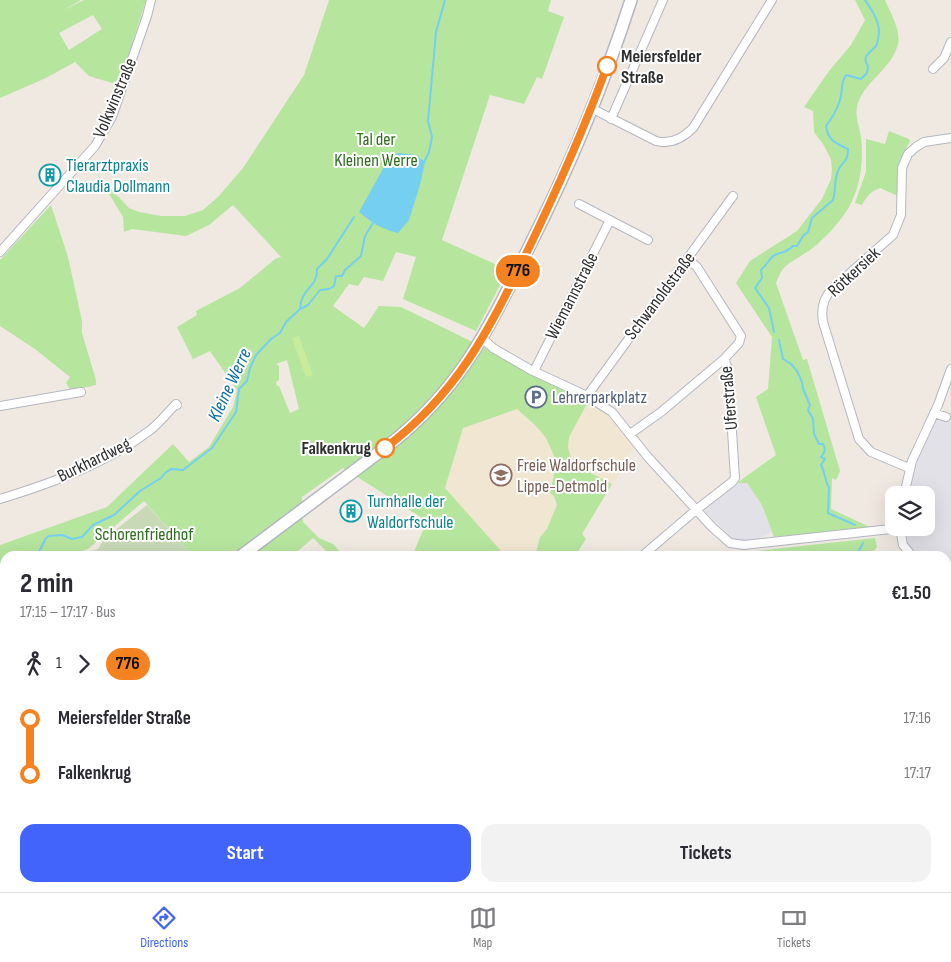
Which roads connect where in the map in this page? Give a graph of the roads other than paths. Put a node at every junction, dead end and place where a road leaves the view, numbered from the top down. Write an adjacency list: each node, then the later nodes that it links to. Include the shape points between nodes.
1 (151, 0): 14 (street, Volkwinstraße, via 112,117 95,146)
2 (631, 0): 7 (street)
3 (663, 0): 8 (street)
4 (772, 0): 8 (street, via 693,128 683,138 660,142)
5 (951, 42): 6 (street, via 944,58)
6 (933, 69)
7 (591, 108): 8 (street); 16 (street, via 544,219)
8 (611, 118)
9 (951, 138): 27 (street, Rötkersiek, via 924,142 908,154 902,168 901,215 893,235 832,289 822,307 823,322 859,440 872,452)
10 (733, 196): 15 (street, Schwanoldstraße)
11 (579, 204): 12 (street)
12 (610, 220): 13 (street); 19 (street, Wiemannstraße)
13 (648, 240)
14 (0, 252)
15 (688, 259): 17 (street, Uferstraße, via 697,267 741,336 740,343); 21 (street, Schwanoldstraße)
16 (483, 339): 19 (street); 33 (street, via 446,391 421,417)
17 (724, 359): 26 (street); 30 (street, Uferstraße, via 728,368 735,478)
18 (951, 369): 24 (street)
19 (534, 371): 21 (street)
20 (82, 392): 23 (street)
21 (587, 396): 26 (street, via 612,412)
22 (177, 405): 29 (street, Burkhardweg, via 151,430 108,456 64,477)
23 (0, 406)
24 (934, 413): 25 (street); 27 (street)
25 (946, 417)
26 (630, 434): 30 (street)
27 (909, 468): 28 (street)
28 (906, 486)
29 (0, 500)
30 (696, 510): 31 (street, via 727,541 738,545); 34 (street)
31 (885, 530)
32 (901, 536): 35 (street)
33 (248, 551)
34 (648, 551)
35 (908, 551)

